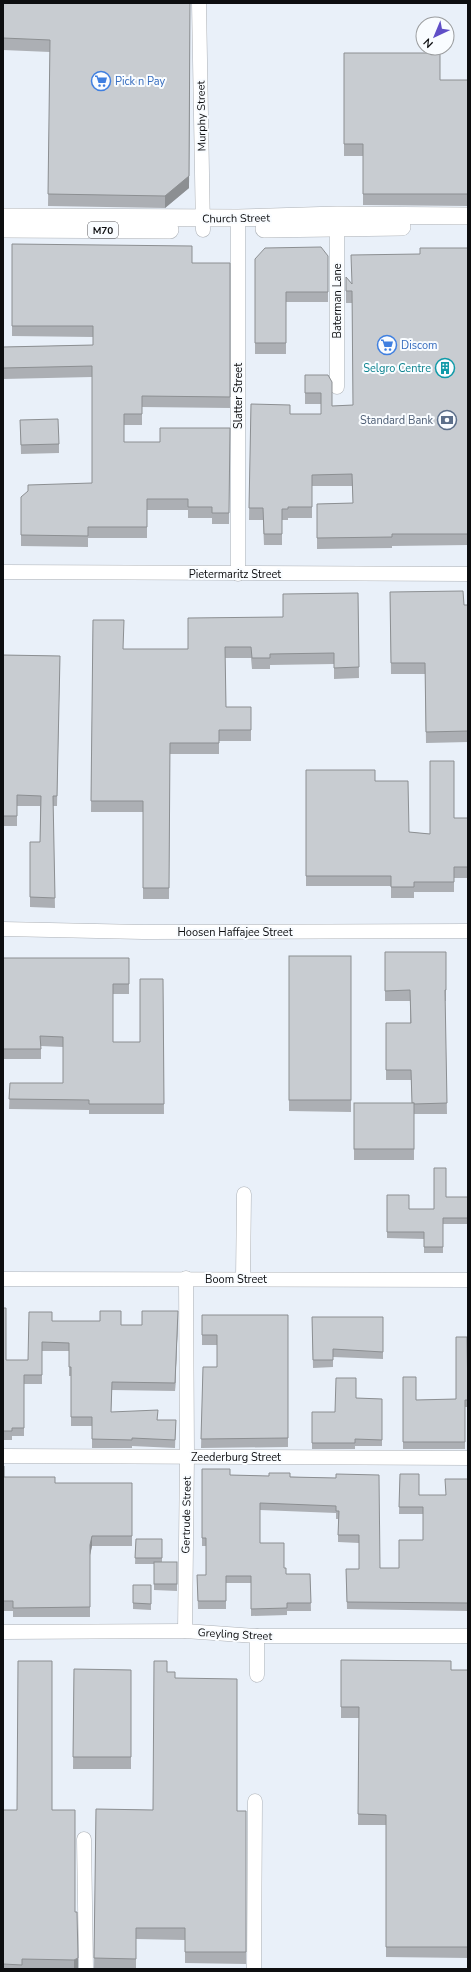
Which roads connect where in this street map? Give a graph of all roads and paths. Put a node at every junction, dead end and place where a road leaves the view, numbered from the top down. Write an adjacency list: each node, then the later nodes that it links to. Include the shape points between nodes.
1 (199, 3): 5 (street, Murphy Street)
2 (468, 216): 4 (main road, Church Street / M70)
3 (3, 218): 5 (main road, Church Street / M70)
4 (337, 222): 6 (main road, Church Street / M70); 7 (main road, Church Street / M70); 9 (street, Baterman Lane)
5 (203, 224): 6 (main road, Church Street / M70); 8 (main road, Church Street / M70)
6 (238, 224): 11 (street, Slatter Street)
7 (468, 228)
8 (3, 230)
9 (337, 387)
10 (3, 572): 11 (street, Pietermaritz Street)
11 (238, 574): 12 (street, Pietermaritz Street)
12 (468, 574)
13 (3, 929): 14 (street, Hoosen Haffajee Street, via 143,932)
14 (468, 931)
15 (244, 1194): 18 (street)
16 (186, 1278): 17 (street, Boom Street); 18 (street, Boom Street); 21 (street, Gertrude Street)
17 (3, 1279)
18 (243, 1279): 19 (street, Boom Street)
19 (468, 1280)
20 (3, 1456): 21 (street, Zeederburg Street)
21 (187, 1456): 22 (street, Zeederburg Street); 23 (street, Gertrude Street)
22 (468, 1458)
23 (185, 1631): 24 (street, Greyling Street); 25 (street, Greyling Street)
24 (3, 1632)
25 (257, 1636): 26 (street, Greyling Street); 27 (street)
26 (468, 1636)
27 (257, 1675)
28 (255, 1801): 31 (street)
29 (84, 1838): 30 (street)
30 (86, 1969)
31 (254, 1969)

